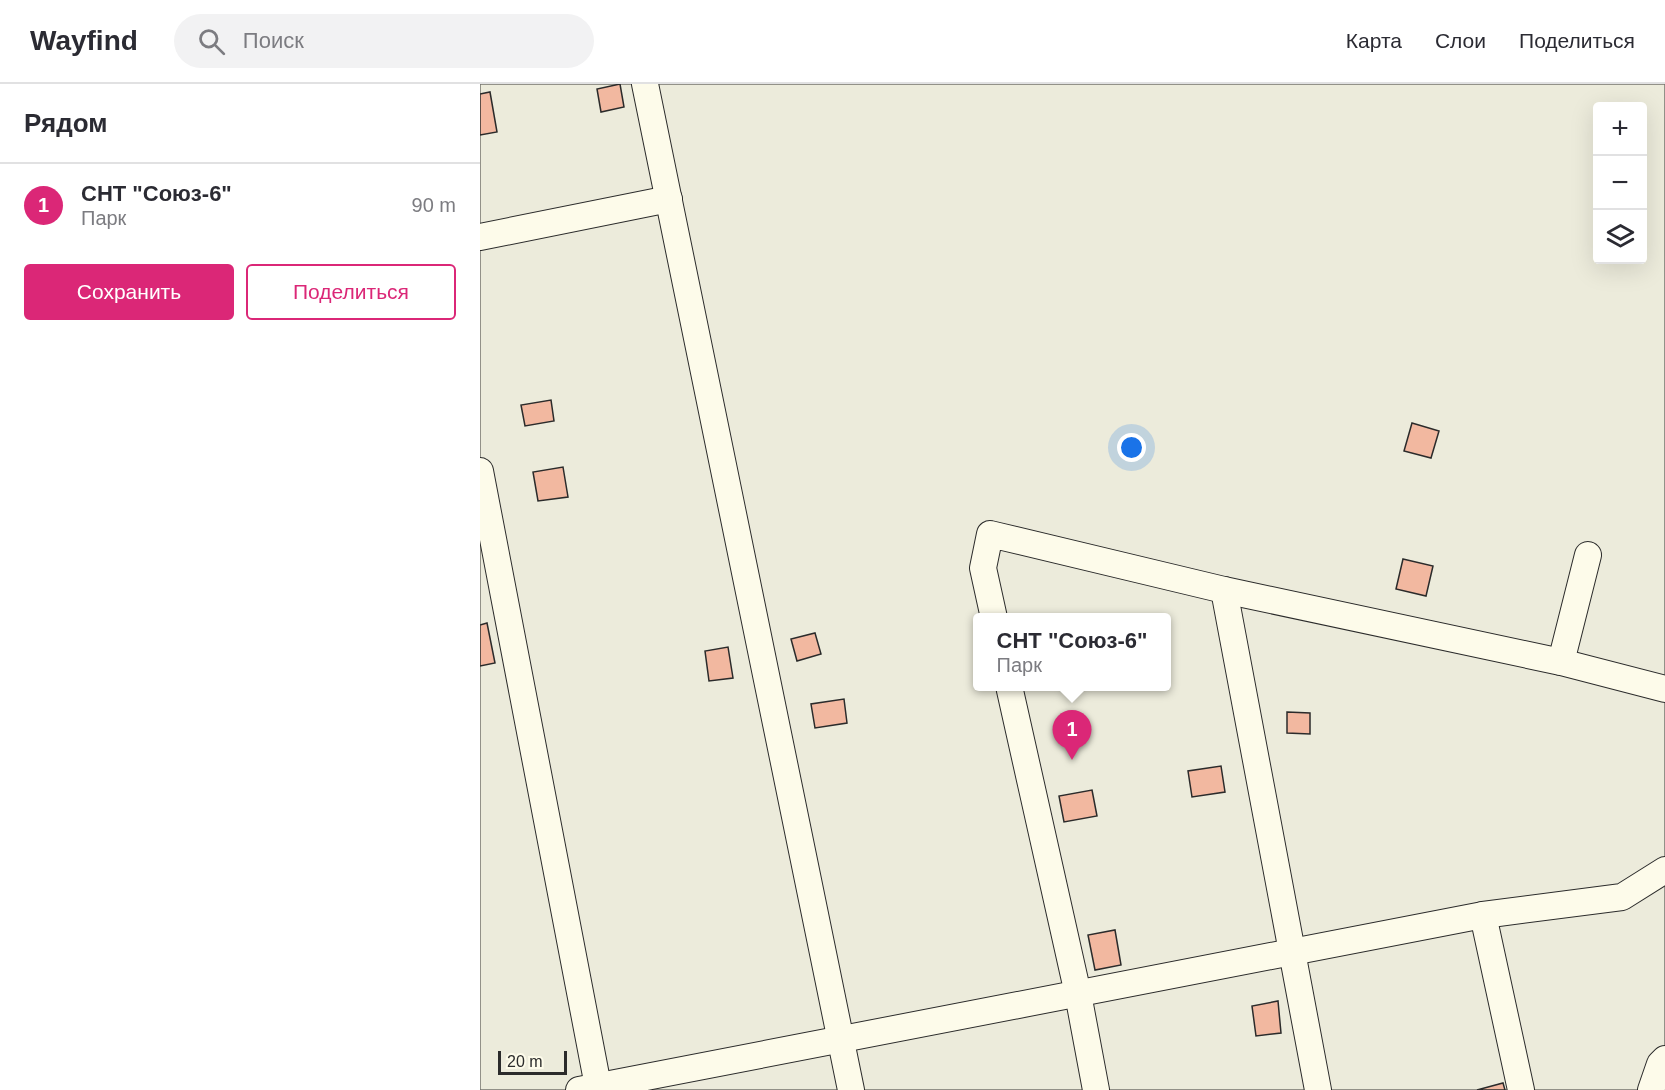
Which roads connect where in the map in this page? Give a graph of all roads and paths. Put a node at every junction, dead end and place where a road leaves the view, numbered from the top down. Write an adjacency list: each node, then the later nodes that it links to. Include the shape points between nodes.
1 (645, 84): 2 (street)
2 (669, 199): 3 (street); 15 (street)
3 (480, 237)
4 (480, 471): 17 (street)
5 (1588, 555): 8 (street)
6 (1224, 590): 7 (street, via 990,534 983,568); 8 (street); 13 (street)
7 (993, 613)
8 (1561, 662): 9 (street)
9 (1665, 689)
10 (1010, 691): 14 (street)
11 (1665, 870): 12 (street, via 1622,897)
12 (1483, 915): 13 (street); 21 (street)
13 (1291, 952): 14 (street); 20 (street)
14 (1078, 993): 15 (street); 19 (street)
15 (840, 1039): 17 (street); 18 (street)
16 (1665, 1059): 22 (street)
17 (588, 1088)
18 (851, 1090)
19 (1096, 1090)
20 (1318, 1090)
21 (1521, 1090)
22 (1651, 1090)

